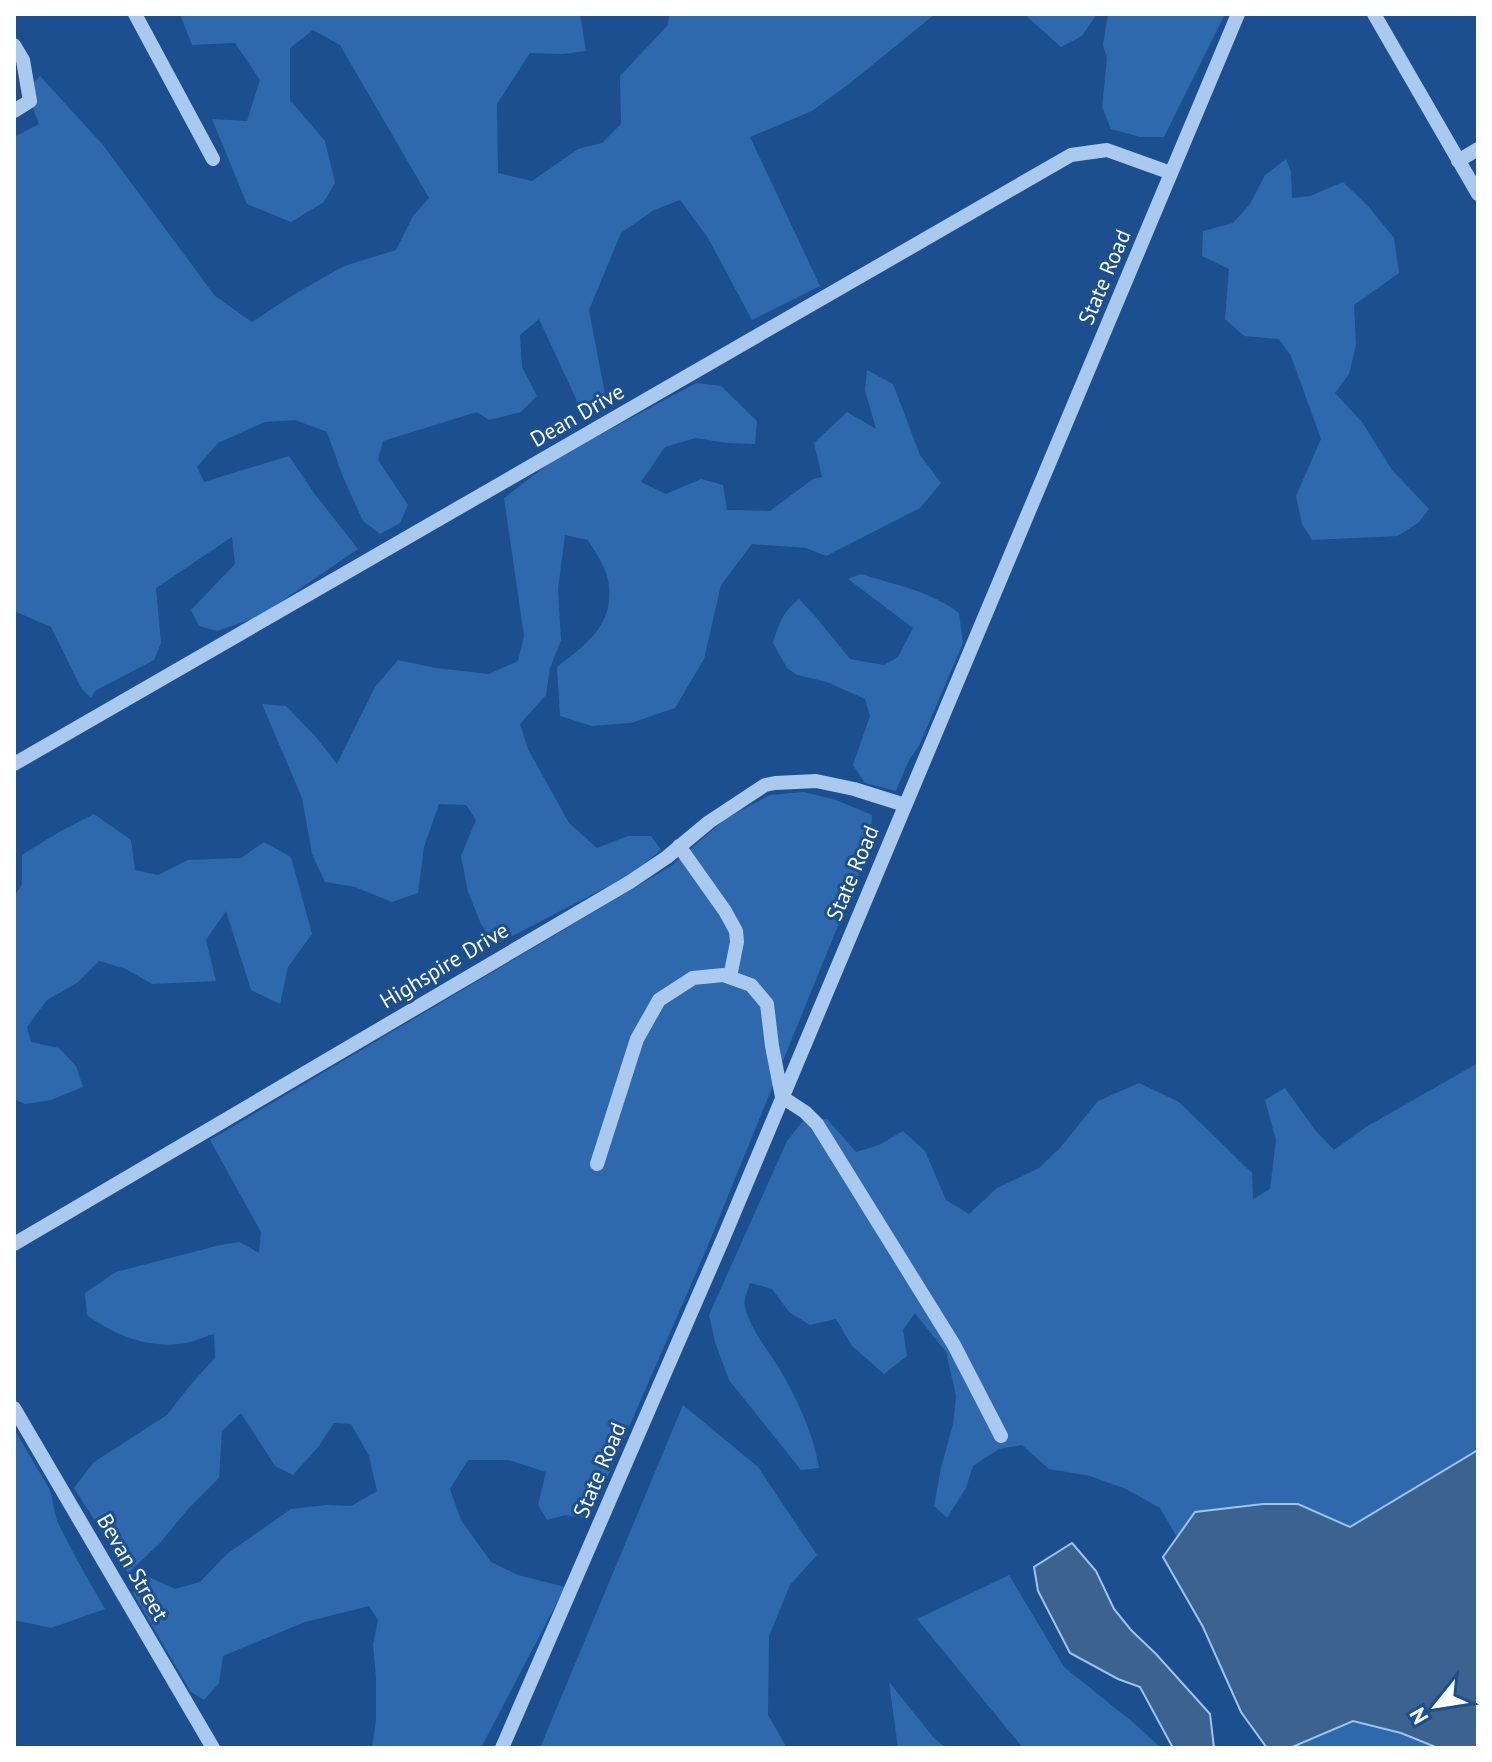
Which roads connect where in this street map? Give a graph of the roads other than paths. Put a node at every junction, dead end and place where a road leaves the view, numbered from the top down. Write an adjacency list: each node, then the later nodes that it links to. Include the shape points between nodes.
1 (135, 14): 8 (street)
2 (1238, 14): 10 (street, State Road)
3 (1374, 14): 9 (street)
4 (14, 45): 5 (street)
5 (18, 60): 6 (street, via 30,101)
6 (14, 111)
7 (1478, 149): 9 (street)
8 (213, 159)
9 (1458, 161): 11 (street)
10 (1171, 173): 12 (street, Dean Drive, via 1107,150 1071,155); 13 (street, State Road)
11 (1478, 194)
12 (14, 764)
13 (905, 805): 14 (street, Highspire Drive, via 816,781 775,783); 16 (street, State Road)
14 (679, 846): 15 (street, via 736,931); 18 (street, Highspire Drive, via 630,882)
15 (730, 977): 16 (street, via 751,985 767,1004); 17 (street, via 693,978 659,1000 637,1039)
16 (782, 1097): 20 (street, via 817,1124 954,1345); 22 (street, State Road)
17 (597, 1164)
18 (14, 1244)
19 (14, 1408): 21 (street, Bevan Street)
20 (1001, 1436)
21 (213, 1748)
22 (502, 1748)

